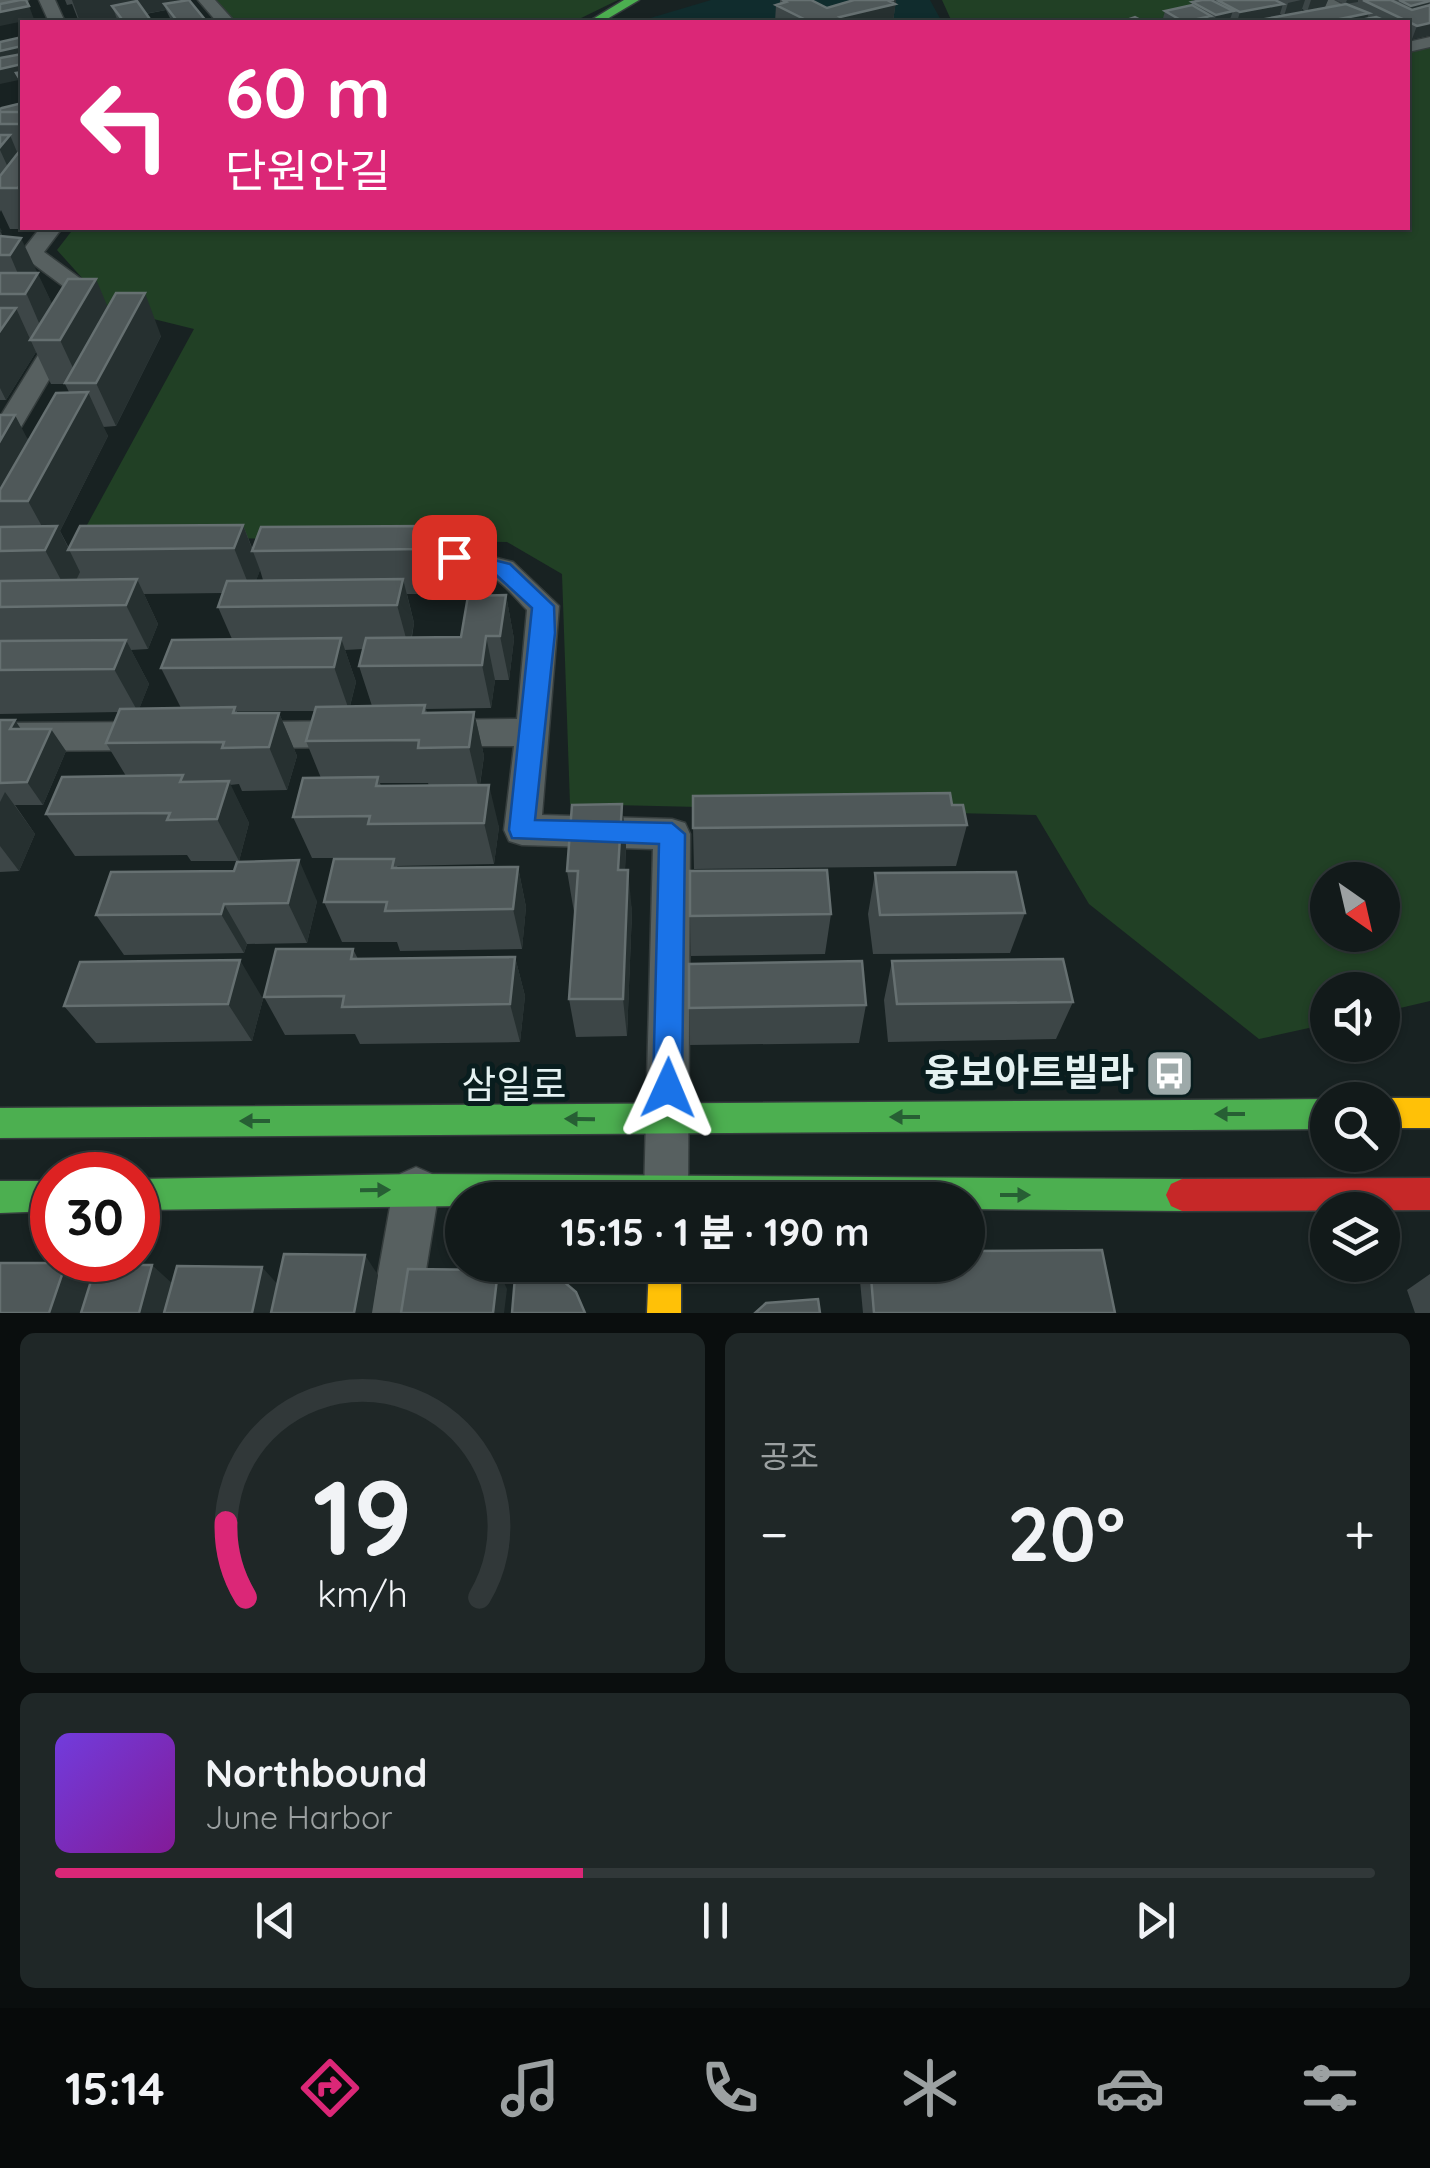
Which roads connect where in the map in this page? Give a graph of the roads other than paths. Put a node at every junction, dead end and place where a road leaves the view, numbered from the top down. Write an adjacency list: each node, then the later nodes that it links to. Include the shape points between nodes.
1 (20, 0): 5 (street)
2 (206, 0): 9 (street)
3 (633, 0): 10 (main road)
4 (1320, 0): 7 (street)
5 (0, 4)
6 (1374, 4): 7 (street)
7 (1342, 11): 8 (street); 11 (street)
8 (1306, 18)
9 (224, 20)
10 (598, 20)
11 (1362, 20)
12 (50, 230): 14 (street)
13 (0, 254): 14 (street)
14 (32, 254): 15 (street, via 88,293)
15 (0, 439)
16 (357, 558): 17 (street, via 454,557 502,569 543,606)
17 (530, 732): 19 (street); 24 (street, via 522,830 672,834)
18 (177, 735): 20 (street)
19 (216, 735)
20 (0, 737)
21 (1400, 1113): 22 (main road)
22 (1430, 1113)
23 (1310, 1114): 24 (main road, 삼일로, one-way to 24)
24 (667, 1120): 25 (main road, 삼일로, one-way to 25); 26 (street)
25 (0, 1123)
26 (667, 1182)
27 (416, 1190): 28 (main road); 30 (main road, one-way to 27); 35 (street)
28 (445, 1191)
29 (1430, 1194): 31 (main road, one-way to 29)
30 (160, 1195)
31 (985, 1196)
32 (30, 1197): 33 (main road)
33 (0, 1198)
34 (665, 1282): 36 (main road)
35 (395, 1313)
36 (664, 1313)

